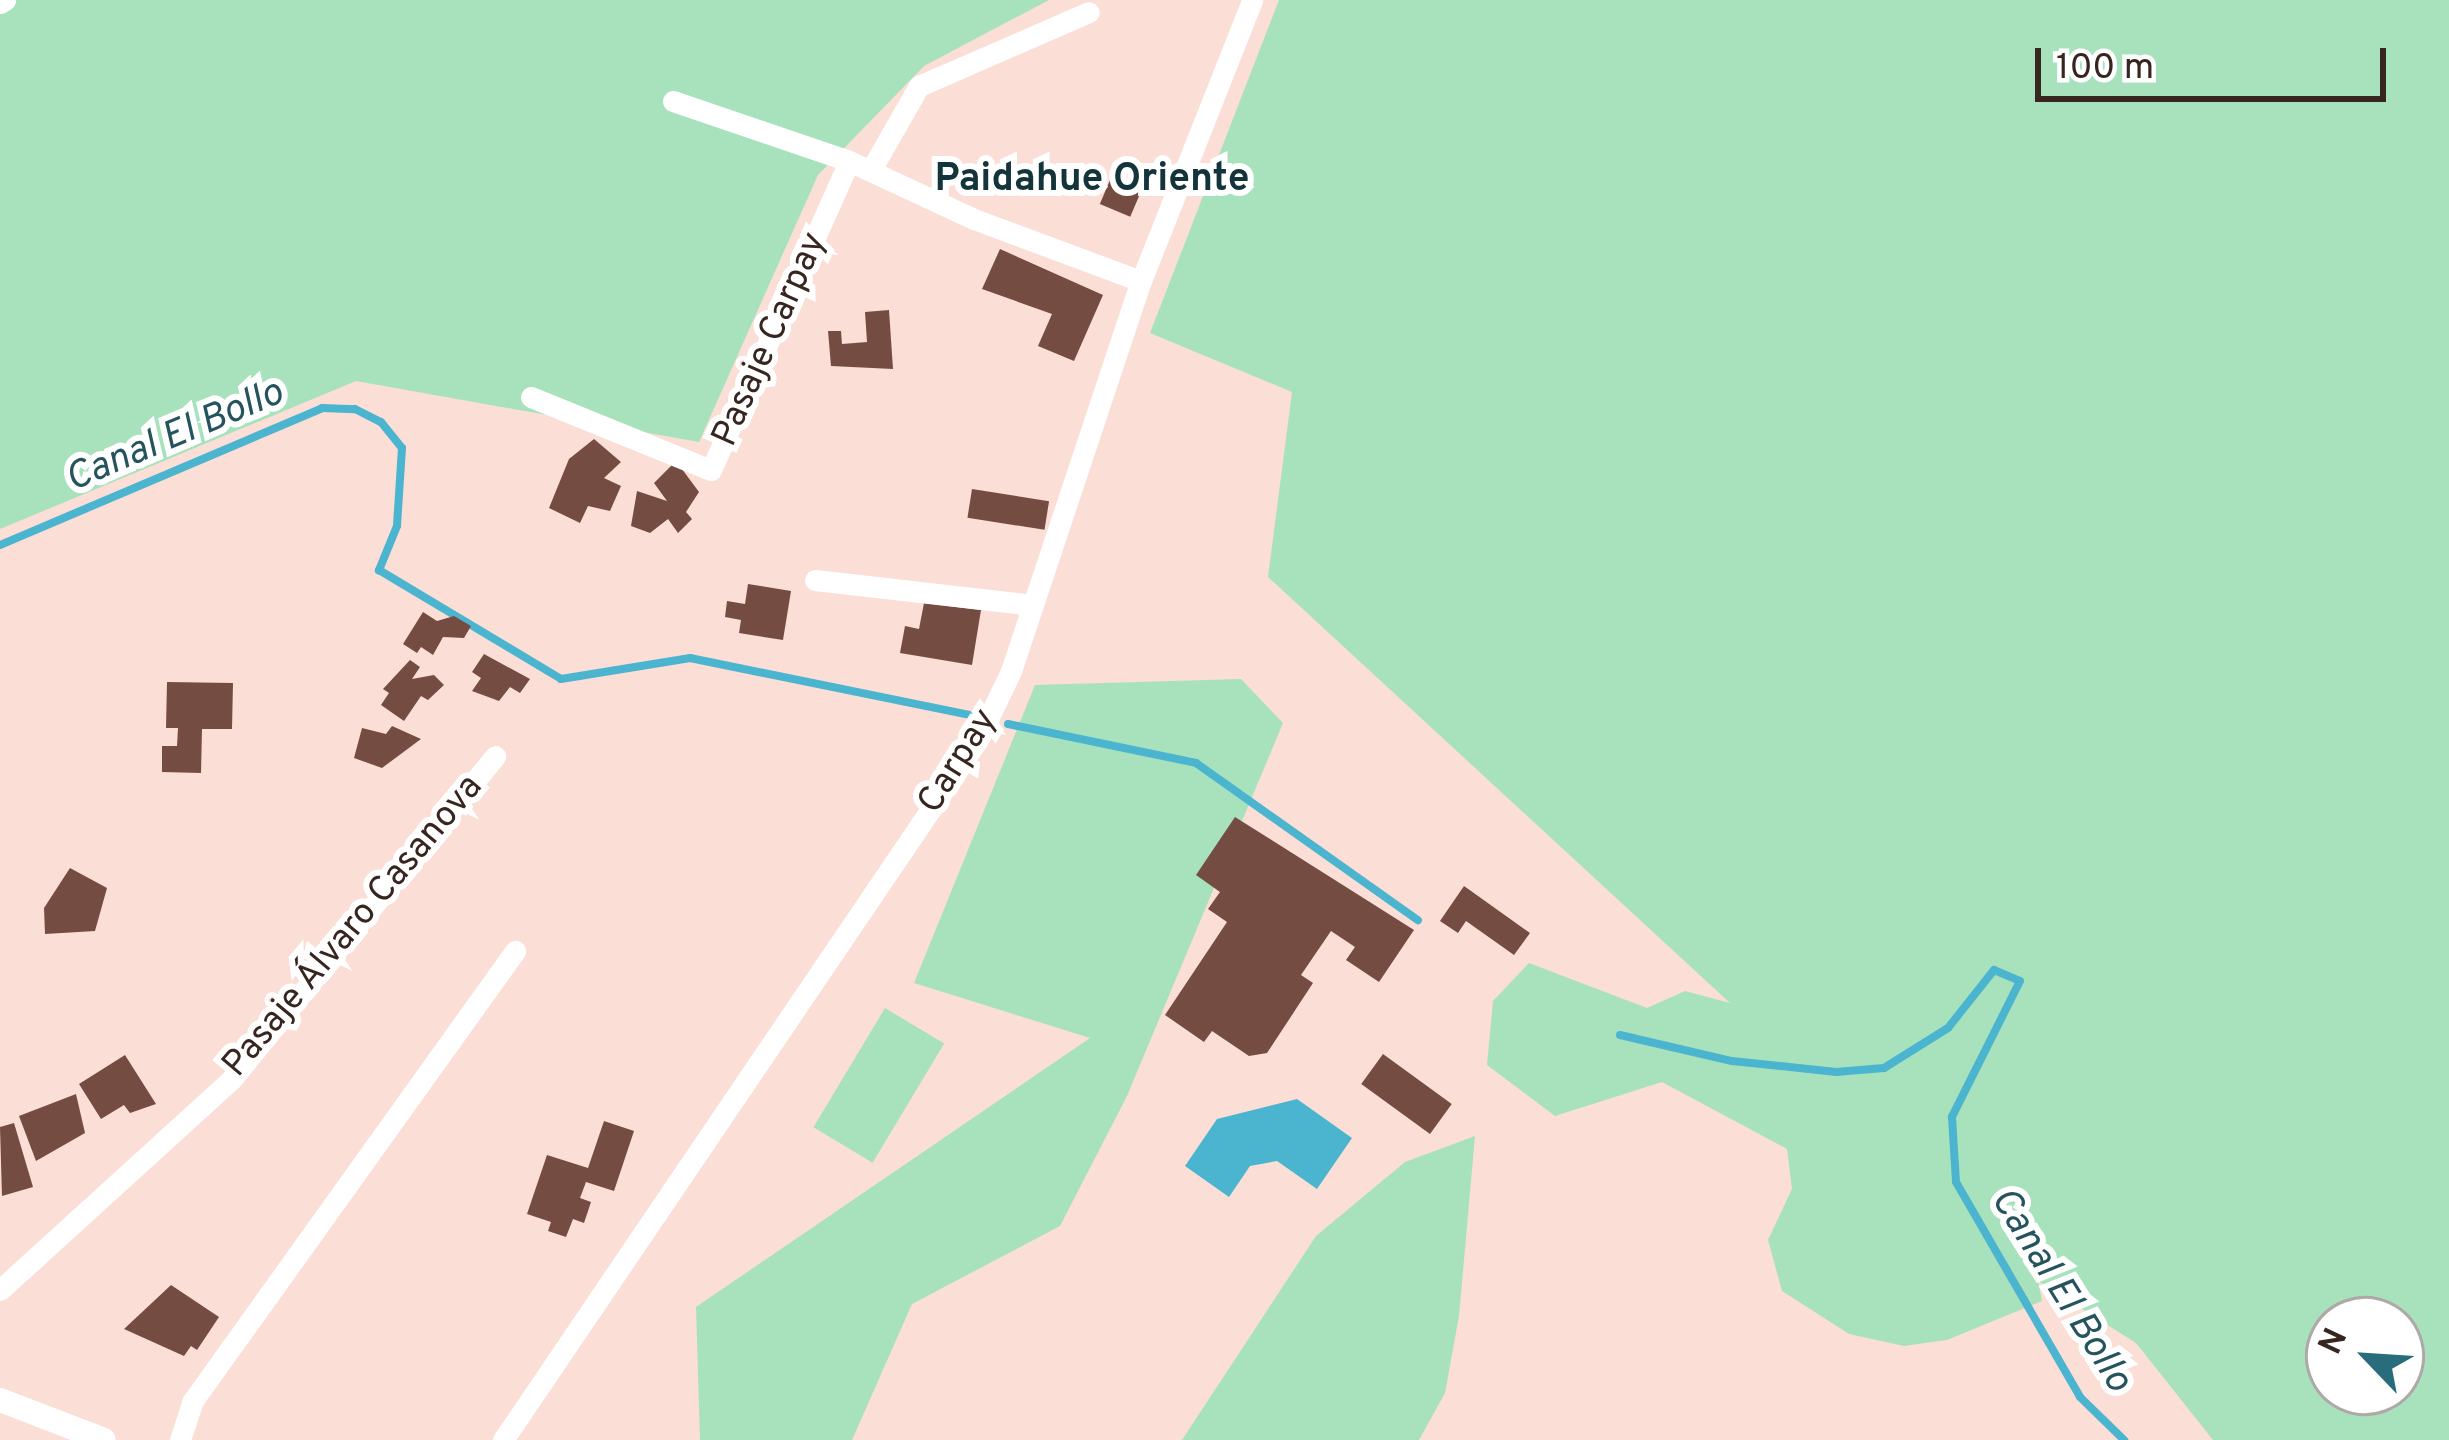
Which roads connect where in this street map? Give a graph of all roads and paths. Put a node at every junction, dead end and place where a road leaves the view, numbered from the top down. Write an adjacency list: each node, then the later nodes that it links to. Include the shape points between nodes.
1 (1252, 0): 6 (street, Carpay)
2 (1089, 12): 5 (street, via 919,86)
3 (673, 101): 4 (street)
4 (849, 161): 5 (street); 7 (street, Pasaje Carpay, via 711,470)
5 (872, 169): 6 (street, via 974,219)
6 (1141, 281): 9 (street, Carpay)
7 (531, 397)
8 (815, 580): 9 (street)
9 (1033, 605): 16 (street, Carpay, via 979,739)
10 (495, 756): 12 (street, Pasaje Álvaro Casanova, via 231,1080)
11 (514, 952): 15 (street, via 192,1402)
12 (0, 1290)
13 (0, 1400): 14 (street)
14 (104, 1440)
15 (180, 1440)
16 (503, 1440)

